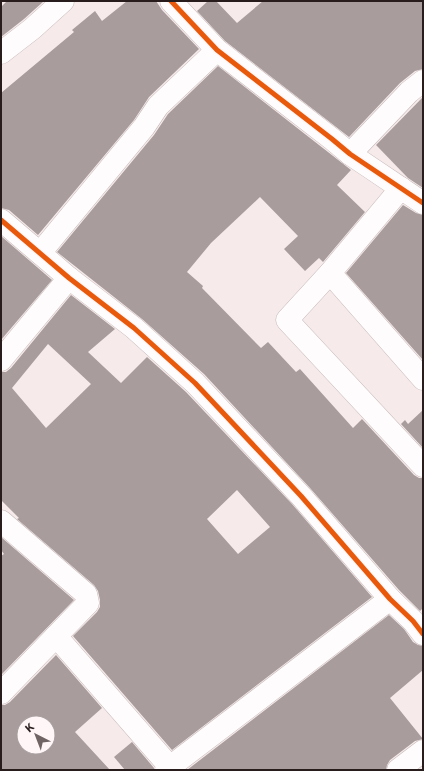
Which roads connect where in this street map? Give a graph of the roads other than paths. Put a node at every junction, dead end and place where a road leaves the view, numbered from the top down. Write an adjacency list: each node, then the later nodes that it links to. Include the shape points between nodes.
1 (63, 1): 4 (street)
2 (172, 1): 3 (street)
3 (217, 50): 6 (street); 10 (street, via 158,106 144,127)
4 (1, 53)
5 (423, 81): 6 (street, via 409,92)
6 (350, 154): 7 (street)
7 (401, 188): 8 (street); 11 (street)
8 (423, 203)
9 (1, 220): 10 (street)
10 (40, 253): 12 (street)
11 (330, 273): 14 (street); 15 (street, via 287,320)
12 (69, 278): 13 (street); 17 (street, via 134,328 195,383 301,496)
13 (1, 360)
14 (423, 379)
15 (423, 466)
16 (1, 521): 19 (street, via 86,594 88,603)
17 (390, 599): 18 (street); 22 (street)
18 (423, 634)
19 (56, 636): 20 (street); 22 (street)
20 (1, 694)
21 (423, 751): 23 (street)
22 (168, 768)
23 (398, 770)

